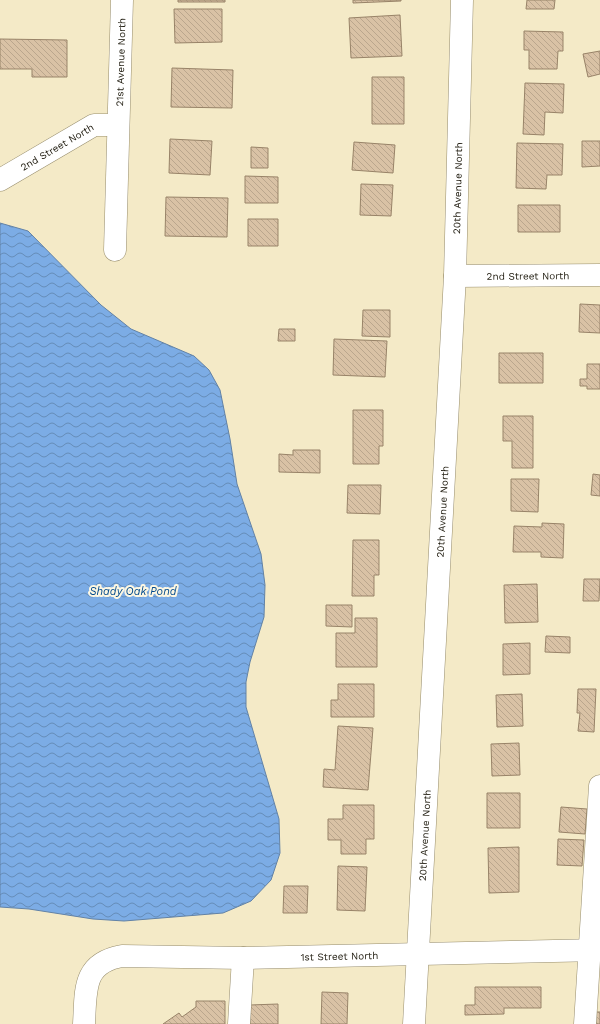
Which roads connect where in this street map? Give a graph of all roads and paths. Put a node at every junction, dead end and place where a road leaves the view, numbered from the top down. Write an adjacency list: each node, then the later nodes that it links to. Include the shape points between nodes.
1 (122, 0): 3 (street, 21st Avenue North)
2 (462, 0): 7 (street, 20th Avenue North)
3 (118, 125): 4 (street, 2nd Street North, via 94,125); 5 (street, 21st Avenue North)
4 (0, 180)
5 (115, 250)
6 (600, 275): 7 (street, 2nd Street North)
7 (455, 276): 10 (street, 20th Avenue North)
8 (600, 786): 9 (street)
9 (595, 950): 10 (street, 1st Street North); 15 (street)
10 (417, 954): 11 (street, 1st Street North); 14 (street, 20th Avenue North)
11 (243, 958): 12 (street, 1st Street North, via 111,958 100,964 88,978); 13 (street)
12 (84, 1024)
13 (239, 1024)
14 (414, 1024)
15 (585, 1024)

